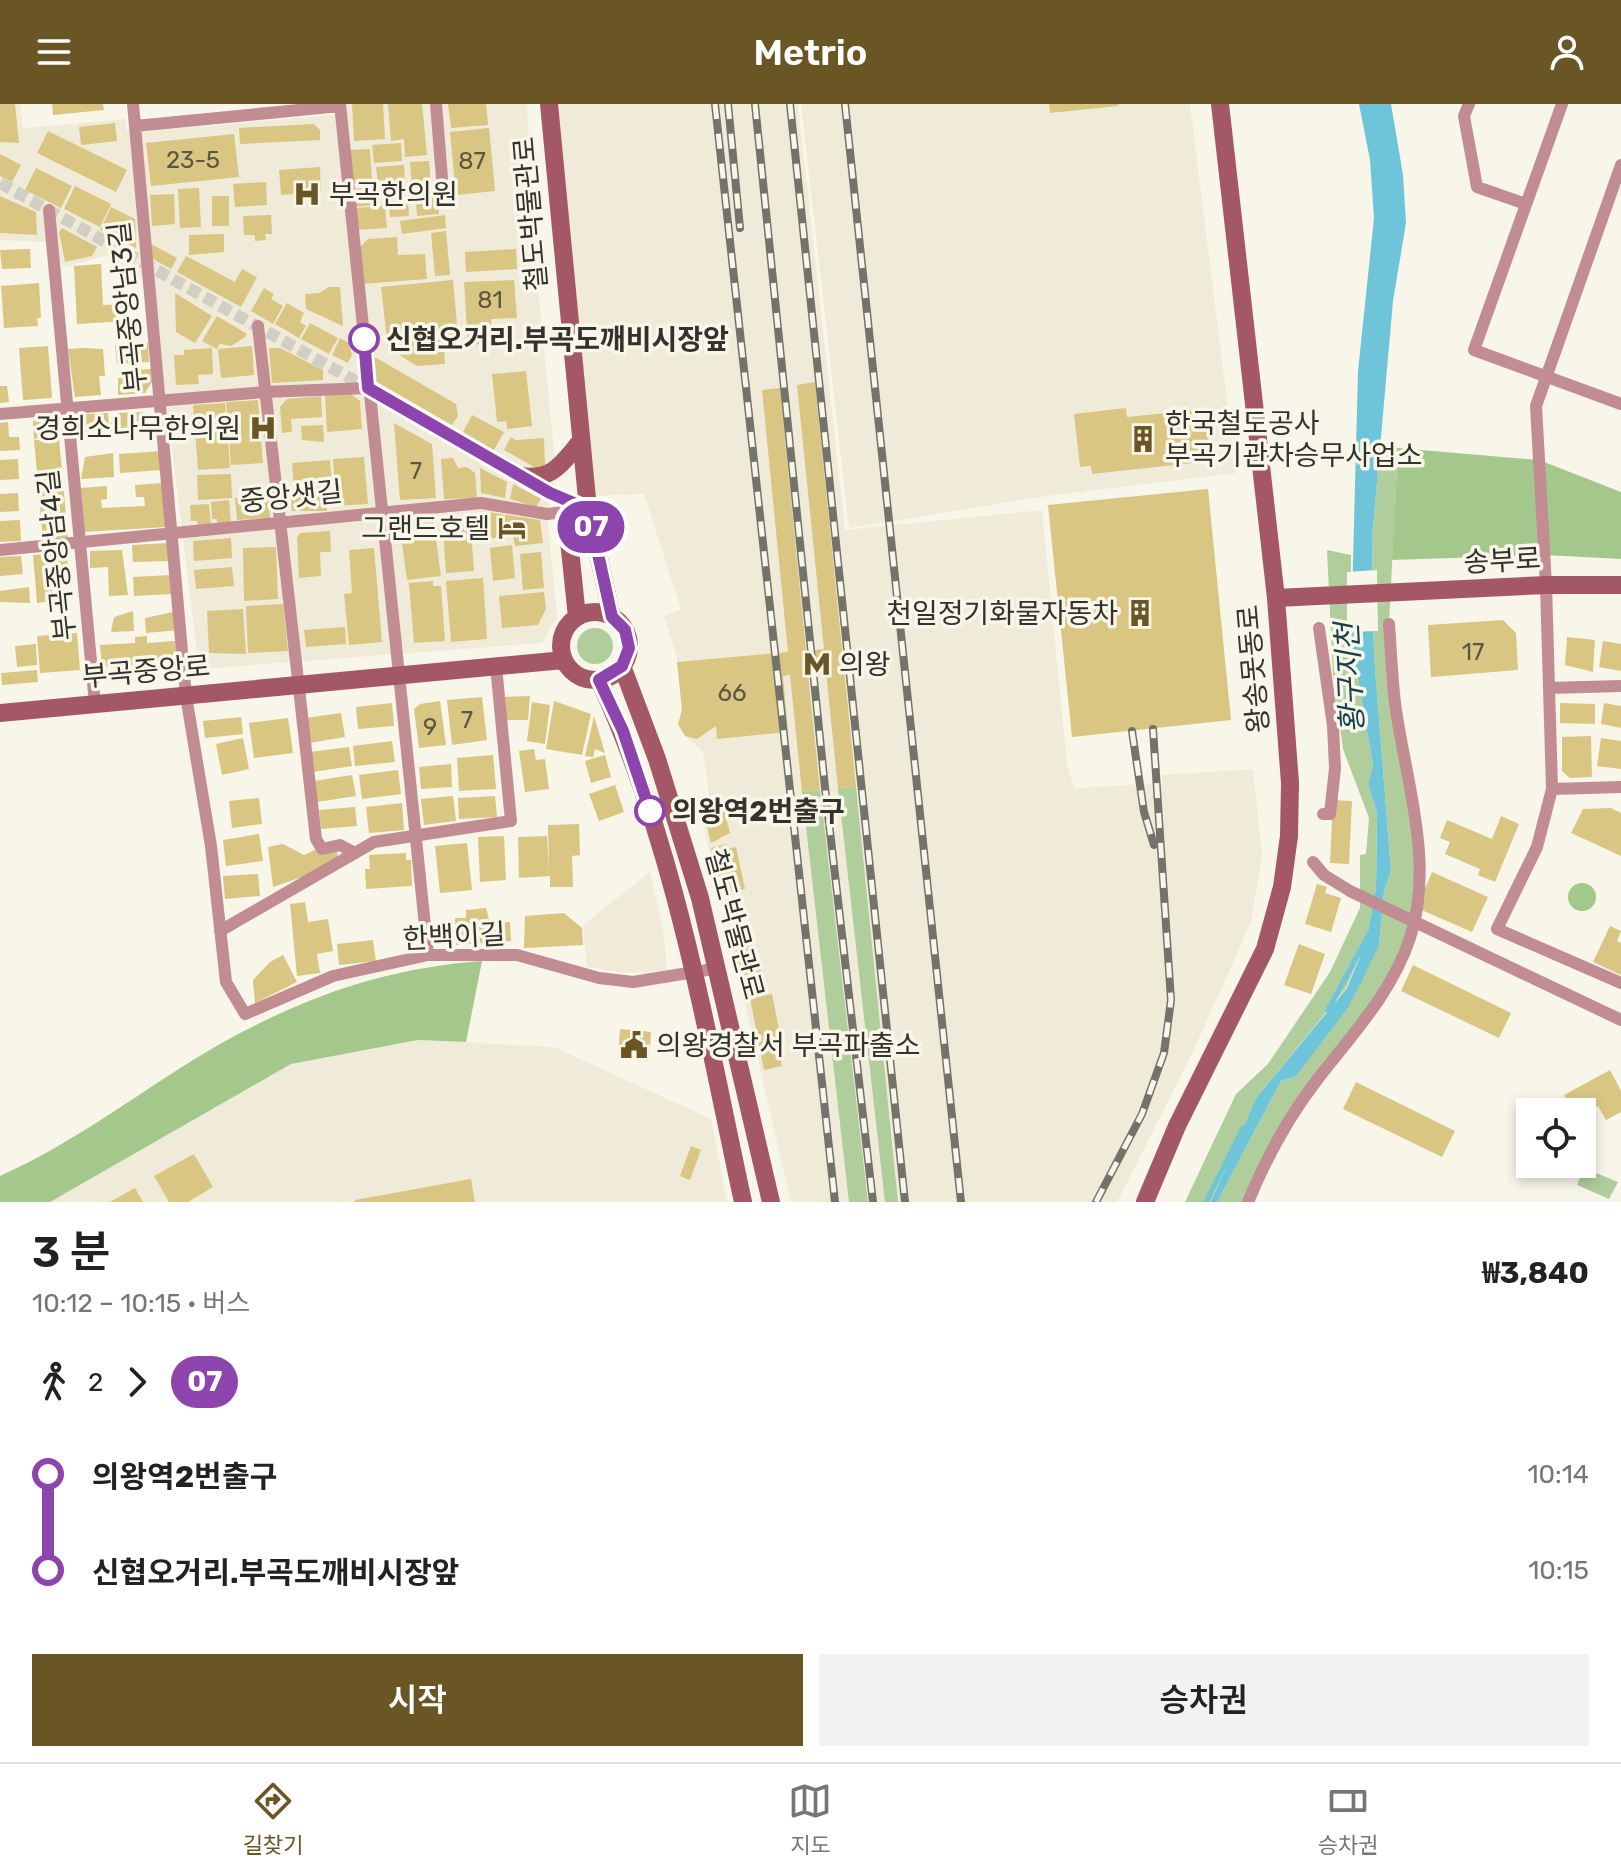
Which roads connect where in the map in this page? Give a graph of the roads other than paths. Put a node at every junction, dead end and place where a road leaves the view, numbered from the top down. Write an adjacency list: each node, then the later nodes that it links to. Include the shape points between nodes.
1 (133, 104): 8 (street, 부곡중앙남3길)
2 (436, 104): 10 (street)
3 (549, 104): 21 (street, 철도박물관로)
4 (1220, 104): 31 (street, 왕송못동로)
5 (1469, 104): 11 (street, via 1464,116 1477,187)
6 (1562, 104): 11 (street)
7 (340, 105): 8 (street); 15 (street)
8 (135, 126): 17 (street, 부곡중앙남3길)
9 (1621, 165): 14 (street)
10 (442, 178)
11 (1526, 204): 14 (street, via 1474,350)
12 (49, 210): 19 (street, 부곡중앙남4길)
13 (258, 326): 16 (street)
14 (1547, 375): 18 (street); 29 (street, via 1536,406)
15 (368, 388): 16 (street); 22 (street); 24 (street)
16 (264, 392): 17 (street); 25 (street)
17 (160, 400): 19 (street); 26 (street, 부곡중앙남3길)
18 (1621, 404)
19 (65, 409): 20 (street); 27 (street, 부곡중앙남4길)
20 (0, 414)
21 (581, 441): 22 (street, via 556,472); 23 (street, 철도박물관로)
22 (520, 476): 23 (street)
23 (588, 509): 24 (street, 중앙샛길, via 547,514 481,503); 32 (street, via 569,540); 33 (street, 철도박물관로)
24 (382, 510): 25 (street, 중앙샛길); 39 (street)
25 (278, 521): 26 (street, 중앙샛길); 41 (street)
26 (173, 532): 27 (street, 중앙샛길); 44 (street, 부곡중앙남3길)
27 (78, 542): 28 (street, 중앙샛길); 45 (street, 부곡중앙남4길)
28 (0, 550)
29 (1546, 585): 30 (street, 송부로); 31 (street, 송부로); 43 (street)
30 (1621, 585)
31 (1276, 598): 63 (street, 왕송못동로, via 1290,783 1282,887 1265,949)
32 (577, 617): 33 (street); 36 (street, via 563,636)
33 (612, 617): 38 (street, via 628,639)
34 (1389, 624): 53 (street, via 1395,705 1416,824 1417,892)
35 (1319, 628): 49 (street, via 1335,768 1330,814)
36 (564, 660): 37 (street, 부곡중앙로); 40 (street, via 575,673)
37 (496, 666): 39 (street, 부곡중앙로); 50 (street, via 511,821)
38 (622, 666): 40 (street); 56 (street, 철도박물관로, via 681,828)
39 (399, 675): 41 (street, 부곡중앙로); 50 (street)
40 (599, 680): 57 (street, 철도박물관로, via 638,770)
41 (298, 685): 44 (street, 부곡중앙로); 51 (street, via 316,839 322,849 340,845)
42 (1621, 686): 43 (street)
43 (1549, 688): 48 (street)
44 (186, 696): 45 (street, 부곡중앙로); 54 (street, 부곡중앙남3길)
45 (95, 704): 46 (street, 부곡중앙로)
46 (0, 713)
47 (1621, 787): 48 (street)
48 (1552, 789): 58 (street, via 1537,847 1497,929)
49 (1323, 814)
50 (416, 835): 51 (street, via 374,842); 55 (street)
51 (355, 853): 54 (street)
52 (1313, 862): 53 (street, via 1324,875)
53 (1410, 922): 60 (street); 64 (street, via 1409,939 1389,982 1368,1017 1314,1083)
54 (220, 931): 59 (street, 부곡중앙남3길, via 226,982)
55 (428, 955): 57 (street, 한백이길, via 517,955 633,982); 59 (street, 한백이길, via 333,976)
56 (719, 968): 57 (street, 한백이길); 62 (street, 철도박물관로)
57 (693, 975): 61 (street, 철도박물관로)
58 (1621, 983)
59 (245, 1014)
60 (1621, 1020)
61 (743, 1202)
62 (771, 1202)
63 (1145, 1202)
64 (1248, 1202)

